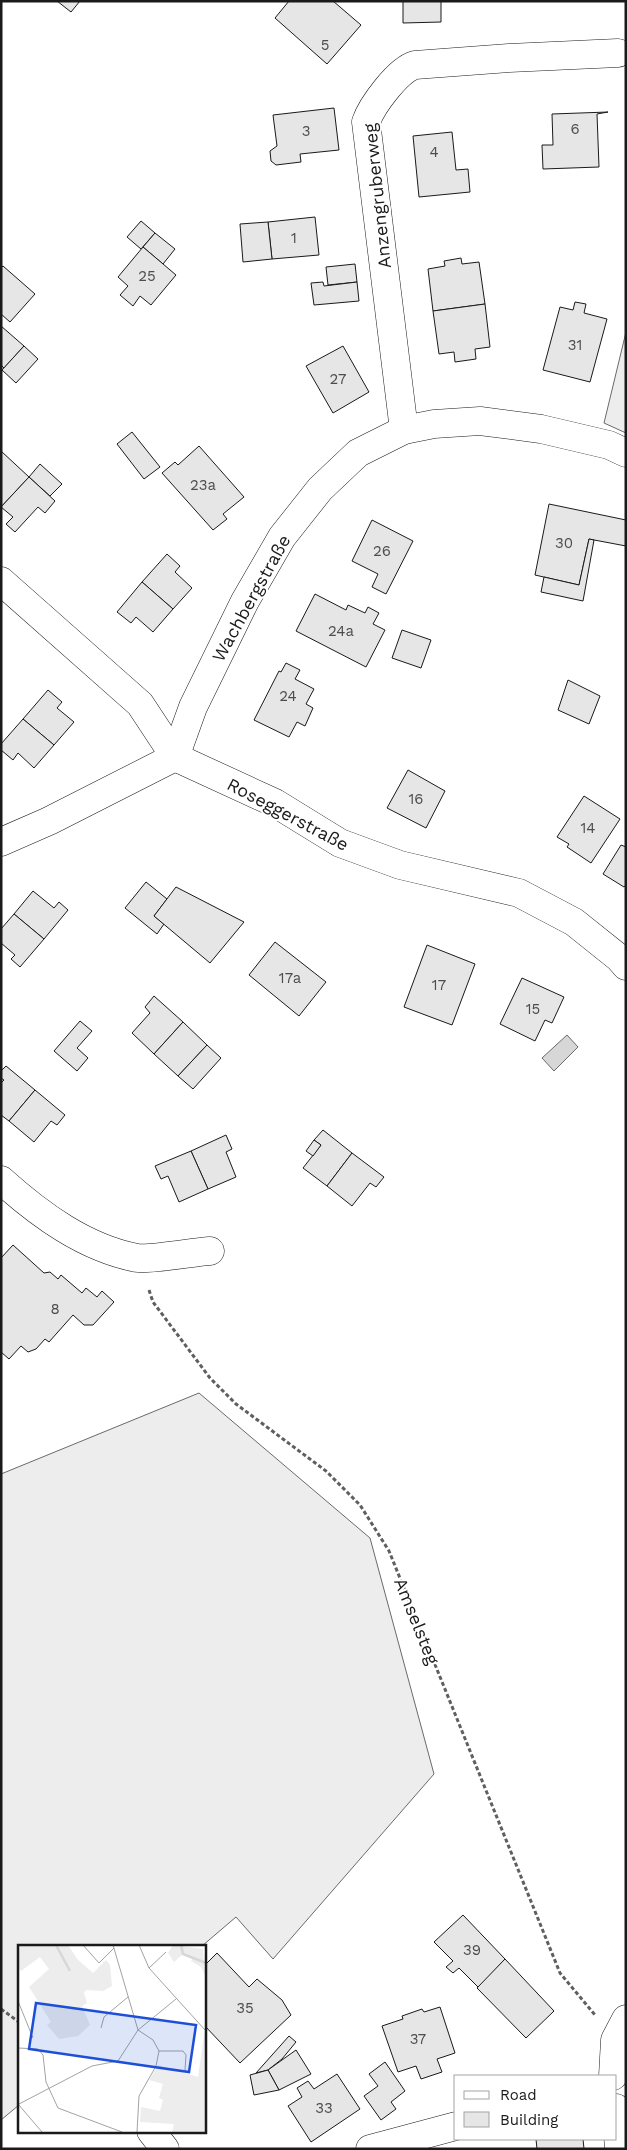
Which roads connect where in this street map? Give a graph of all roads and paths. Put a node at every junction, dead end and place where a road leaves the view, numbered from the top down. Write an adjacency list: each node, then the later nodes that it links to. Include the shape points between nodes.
1 (618, 53): 2 (street, Anzengruberweg, via 415,65 405,68 370,111 366,122)
2 (404, 430): 3 (street, Wachbergstraße, via 480,421 541,429 609,445); 5 (street, Wachbergstraße, via 358,453 320,489 282,537 245,601 193,707)
3 (626, 453)
4 (1, 581): 5 (street, via 140,704)
5 (175, 757): 6 (street); 7 (street, Roseggerstraße, via 275,803 340,843 400,865 519,893 574,922)
6 (1, 842)
7 (626, 966)
8 (1, 1180): 10 (street, via 66,1230 98,1245)
9 (210, 1250): 10 (street)
10 (139, 1258): 13 (path, Amselsteg, via 154,1302 210,1378 236,1404 326,1471 360,1505 388,1551 560,1972)
11 (1, 2009): 12 (path)
12 (18, 2021)
13 (620, 2030): 14 (street)
14 (613, 2075)
15 (617, 2122): 20 (street)
16 (454, 2127): 19 (street)
17 (152, 2132): 18 (street)
18 (165, 2149)
19 (370, 2149)
20 (619, 2149)

